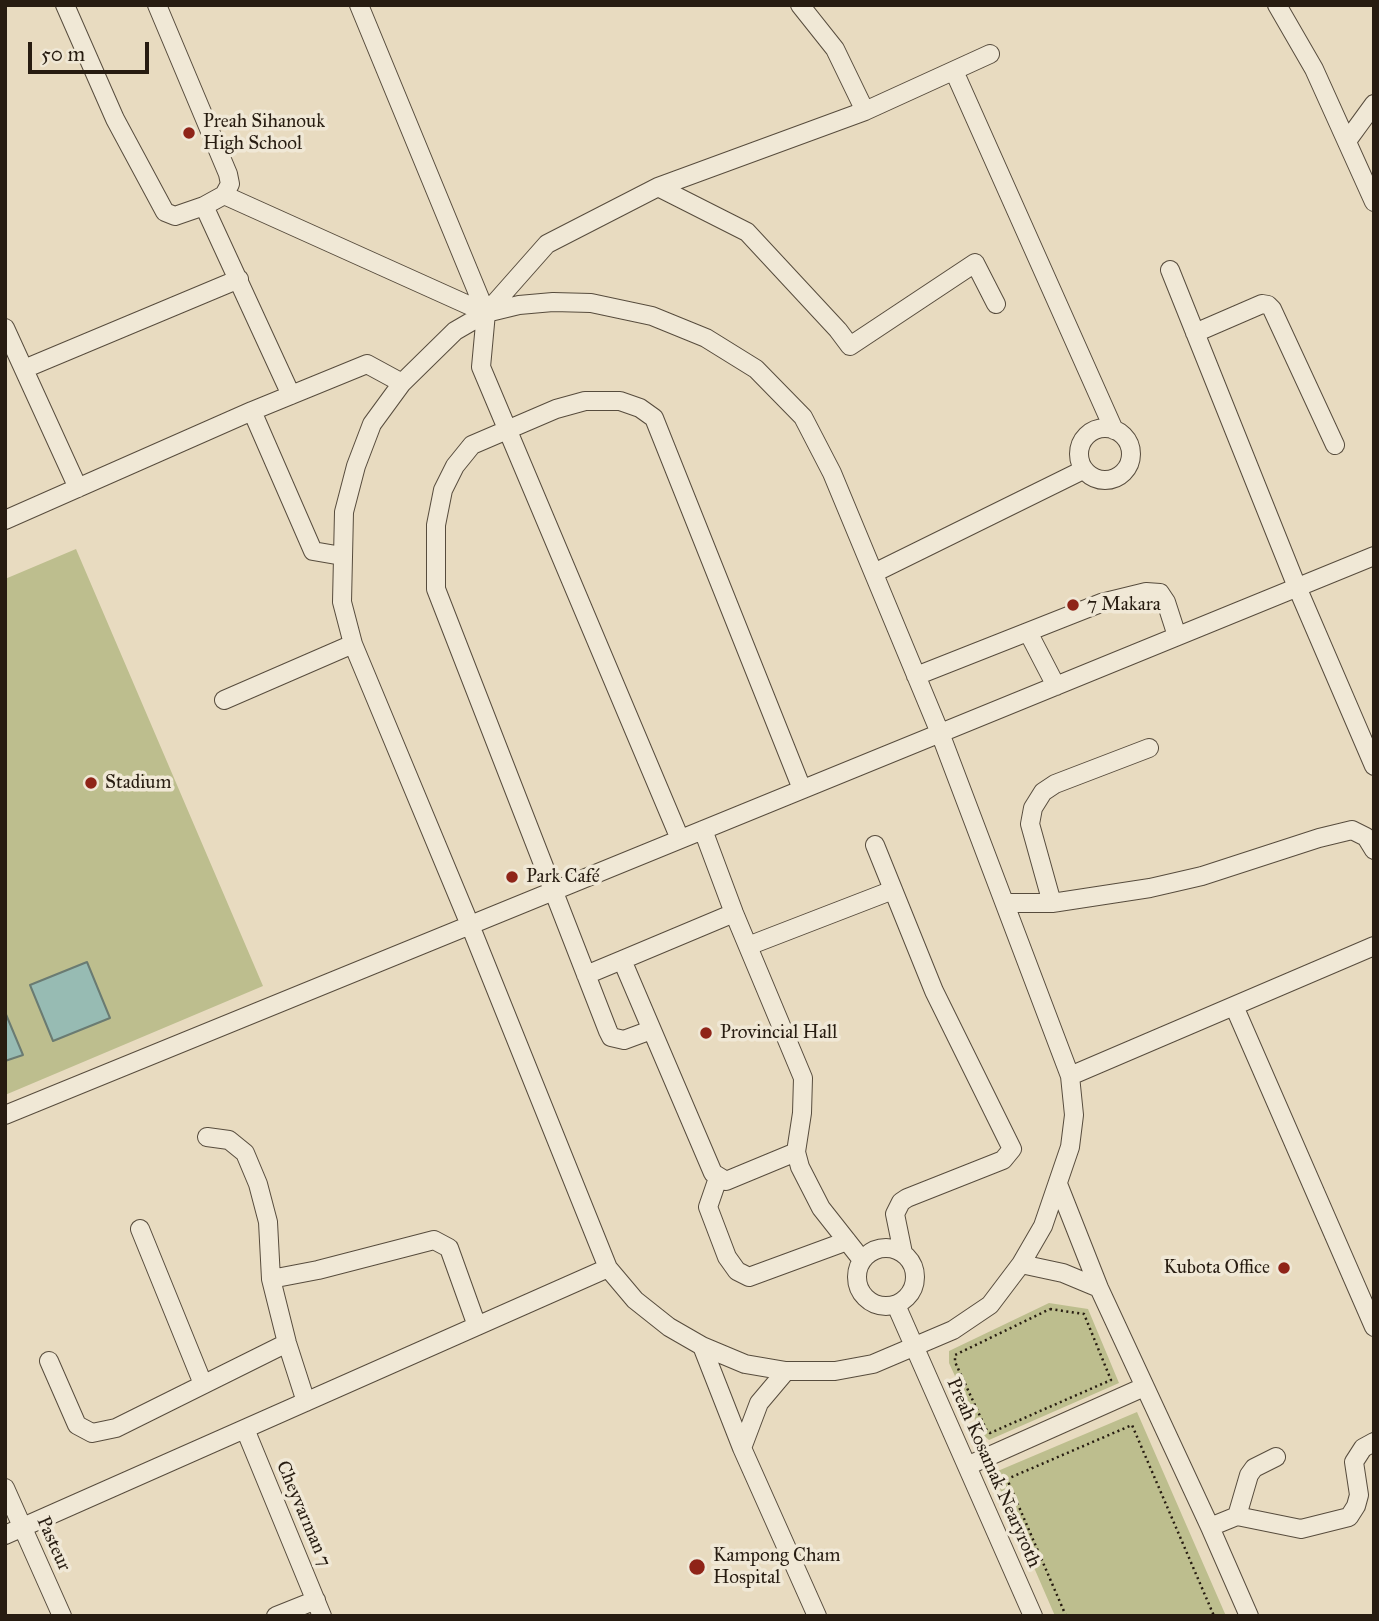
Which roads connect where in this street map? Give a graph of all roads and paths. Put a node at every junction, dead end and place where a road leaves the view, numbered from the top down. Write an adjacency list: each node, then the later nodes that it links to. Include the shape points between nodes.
1 (65, 5): 14 (street, via 115,119 165,212 175,216)
2 (157, 5): 12 (street, via 229,174)
3 (359, 5): 18 (street)
4 (800, 5): 9 (street, via 835,49)
5 (1277, 5): 10 (street, via 1314,69)
6 (990, 54): 7 (street)
7 (954, 71): 9 (street); 26 (street)
8 (1374, 104): 10 (street)
9 (864, 111): 11 (street)
10 (1347, 141): 13 (street)
11 (658, 187): 17 (street, via 747,232 849,346 975,263); 18 (street, via 547,244)
12 (224, 195): 14 (street); 18 (street)
13 (1374, 202)
14 (204, 206): 16 (street)
15 (1170, 270): 20 (street)
16 (239, 279): 21 (street); 23 (street)
17 (996, 304)
18 (486, 313): 22 (street, via 455,331); 25 (street, via 481,367); 33 (street, via 519,305 591,303 652,316 706,338 756,369 803,417)
19 (5, 328): 21 (street)
20 (1195, 332): 27 (street, via 1268,305); 34 (street)
21 (24, 369): 29 (street)
22 (401, 383): 23 (street, via 367,364); 31 (street, via 372,424 356,466 344,512)
23 (291, 395): 24 (street)
24 (252, 411): 29 (street); 31 (street, via 313,551)
25 (507, 429): 44 (street, via 585,401 620,401 654,418); 46 (street); 49 (street, via 472,445 443,489 436,525 436,589)
26 (1114, 430): 28 (street, via 1096,429 1085,436 1078,449); 28 (street, via 1122,433 1132,449 1123,474 1108,481 1092,478)
27 (1335, 445)
28 (1083, 470): 33 (street)
29 (78, 488): 30 (street)
30 (5, 520)
31 (342, 556): 37 (street, via 342,602)
32 (1374, 556): 34 (street)
33 (874, 573): 38 (street)
34 (1297, 587): 36 (street); 43 (street)
35 (1028, 632): 36 (street, via 1101,603 1146,592 1160,593); 38 (street); 39 (street)
36 (1177, 636): 39 (street)
37 (353, 644): 40 (street); 54 (street)
38 (916, 676): 41 (street)
39 (1056, 686): 41 (street)
40 (224, 700)
41 (940, 733): 44 (street); 52 (street)
42 (1149, 748): 51 (street, via 1043,792 1030,824)
43 (1374, 766)
44 (802, 789): 45 (street)
45 (703, 830): 46 (street); 53 (street)
46 (680, 839): 49 (street)
47 (875, 845): 50 (street)
48 (1374, 850): 51 (street, via 1366,837 1352,831 1336,833 1202,876)
49 (555, 890): 54 (street); 58 (street)
50 (893, 890): 55 (street); 69 (street, via 934,991 1012,1149 1003,1160 901,1202 895,1214)
51 (1052, 902): 52 (street)
52 (1005, 904): 61 (street)
53 (734, 913): 55 (street); 57 (street)
54 (470, 925): 62 (street); 72 (street)
55 (748, 946): 64 (street, via 803,1078)
56 (1374, 946): 59 (street)
57 (622, 960): 58 (street); 60 (street)
58 (586, 975): 60 (street, via 611,1037 624,1040)
59 (1234, 1006): 61 (street); 78 (street)
60 (651, 1031): 65 (street)
61 (1070, 1076): 66 (street, via 1074,1115)
62 (5, 1115)
63 (207, 1137): 73 (street, via 229,1140 245,1153 268,1223)
64 (796, 1152): 65 (street, via 726,1181); 68 (street, via 821,1208)
65 (718, 1178): 68 (street, via 708,1207 727,1257 737,1271 749,1277)
66 (1058, 1185): 71 (street); 74 (street)
67 (140, 1228): 84 (street)
68 (847, 1241): 70 (street)
69 (903, 1253): 70 (street, via 885,1248); 75 (street, via 914,1268 914,1286)
70 (862, 1260): 75 (street, via 857,1278 863,1295 878,1305)
71 (1021, 1264): 74 (street, via 1063,1273); 81 (street, via 989,1305 953,1330)
72 (608, 1268): 77 (street); 80 (street, via 635,1300)
73 (271, 1279): 77 (street, via 434,1240 449,1248); 79 (street)
74 (1099, 1288): 85 (street)
75 (896, 1305): 81 (street, Preah Kosamak Nearyroth)
76 (1084, 1314): 76 (path, via 1050,1309 955,1354 990,1433 1111,1380)
77 (477, 1326): 86 (street)
78 (1374, 1328)
79 (287, 1343): 84 (street); 86 (street)
80 (702, 1346): 83 (street, via 745,1364); 89 (street)
81 (915, 1346): 83 (street, via 848,1369); 91 (street, Preah Kosamak Nearyroth)
82 (49, 1361): 84 (street, via 77,1425 92,1433 116,1428)
83 (786, 1371): 89 (street, via 759,1403)
84 (203, 1384)
85 (1144, 1387): 91 (street); 95 (street)
86 (306, 1402): 87 (street)
87 (245, 1429): 94 (street); 97 (street, Cheyvarman 7)
88 (1374, 1442): 93 (street, via 1363,1448 1354,1462 1359,1495 1349,1517 1301,1529)
89 (742, 1448): 100 (street)
90 (1276, 1457): 93 (street, via 1249,1475)
91 (967, 1466): 101 (street, Preah Kosamak Nearyroth)
92 (5, 1488): 94 (street, Pasteur)
93 (1237, 1516): 95 (street)
94 (22, 1527): 96 (street); 98 (street, Pasteur)
95 (1210, 1527): 104 (street)
96 (5, 1535)
97 (319, 1608): 99 (street)
98 (62, 1616)
99 (276, 1616)
100 (817, 1616)
101 (1033, 1616)
102 (1066, 1616): 103 (path, via 1007,1479 1132,1425)
103 (1214, 1616)
104 (1249, 1616)

